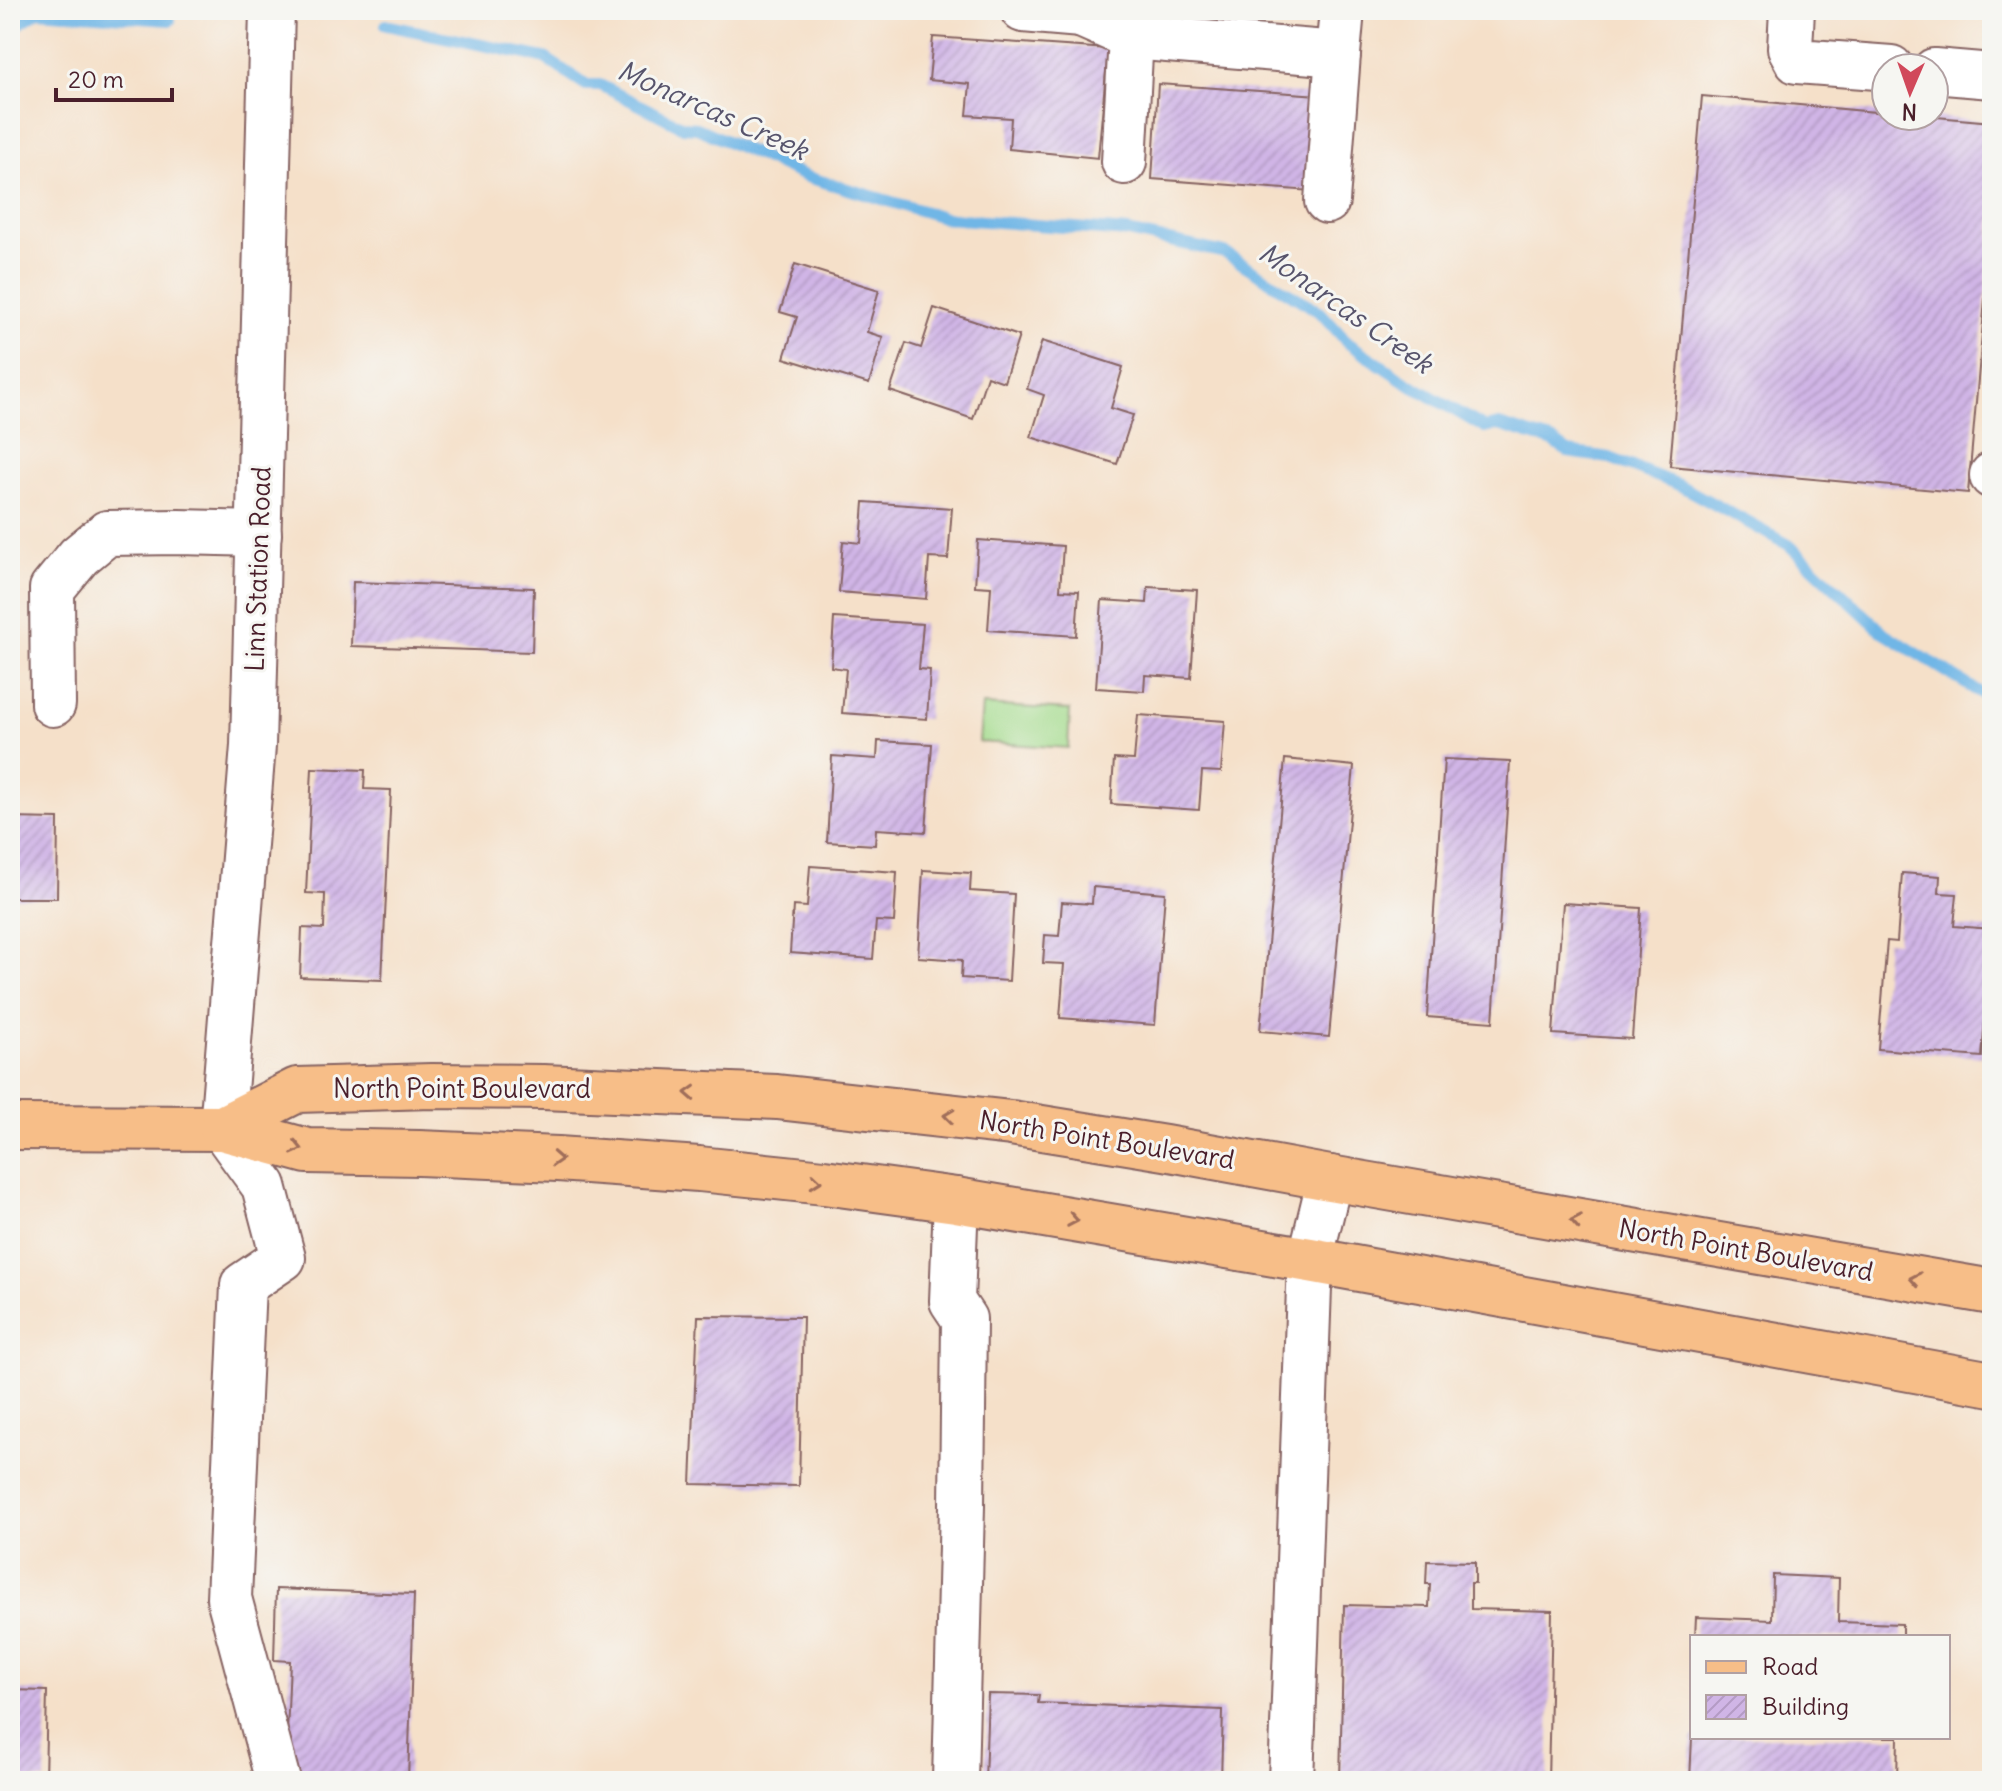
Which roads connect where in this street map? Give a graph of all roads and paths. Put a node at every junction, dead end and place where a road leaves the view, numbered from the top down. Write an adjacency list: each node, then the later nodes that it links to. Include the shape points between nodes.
1 (272, 10): 13 (street, Linn Station Road)
2 (1023, 10): 5 (street)
3 (1342, 10): 7 (street)
4 (1792, 10): 8 (street, via 1790,48 1797,61)
5 (1081, 13): 6 (street)
6 (1132, 23): 7 (street); 11 (street)
7 (1338, 54): 12 (street)
8 (1870, 66)
9 (1950, 72): 10 (street)
10 (1992, 76)
11 (1124, 162)
12 (1327, 201)
13 (259, 534): 14 (street, via 107,533 79,556 52,589); 16 (street, Linn Station Road, via 253,746)
14 (53, 704)
15 (10, 1127): 16 (main road, North Point Boulevard)
16 (222, 1128): 17 (main road, North Point Boulevard, one-way to 16, via 1011,1123 777,1097 657,1091 444,1086 297,1090); 18 (main road, North Point Boulevard, one-way to 18, via 307,1151 699,1169); 22 (street, via 264,1186 283,1258 243,1285 229,1598)
17 (1330, 1178): 19 (street); 20 (main road, North Point Boulevard, one-way to 17)
18 (956, 1200): 19 (main road, North Point Boulevard, one-way to 19); 23 (street, via 952,1301 964,1319)
19 (1310, 1260): 21 (main road, North Point Boulevard); 24 (street)
20 (1992, 1292)
21 (1992, 1384)
22 (278, 1781)
23 (955, 1781)
24 (1291, 1781)

